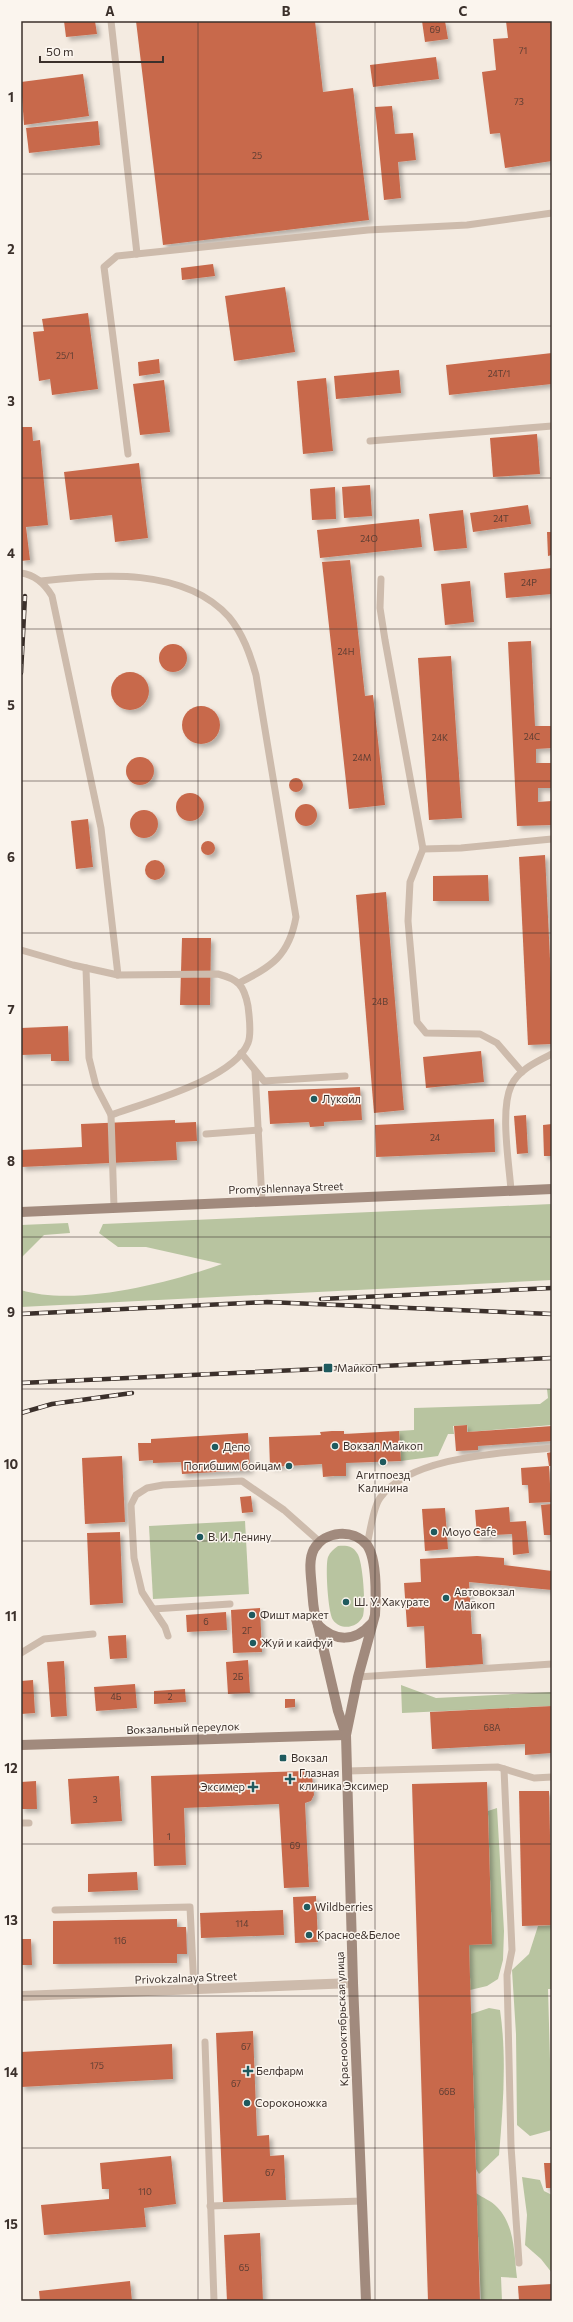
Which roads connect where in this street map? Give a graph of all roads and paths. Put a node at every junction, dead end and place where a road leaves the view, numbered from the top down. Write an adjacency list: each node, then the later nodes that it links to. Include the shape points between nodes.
1 (111, 21): 3 (lane)
2 (552, 213): 3 (lane, via 467,225 368,230)
3 (137, 254): 6 (lane, via 117,256 104,267)
4 (552, 426): 5 (lane)
5 (370, 440)
6 (128, 454)
7 (21, 574): 9 (lane, via 38,578)
8 (381, 579): 11 (lane, via 380,608)
9 (41, 582): 14 (lane, via 52,596 90,770 101,828); 15 (lane, via 75,577 104,577 144,579 172,584 196,592 213,603 229,618 247,646 256,675 296,917 292,938 280,956 262,971)
10 (552, 839): 11 (lane)
11 (423, 849): 19 (lane, via 410,882 408,921 417,1022 426,1033 480,1034 497,1043)
12 (21, 950): 13 (lane)
13 (86, 968): 14 (lane); 21 (lane, via 89,1058 96,1086)
14 (118, 975): 15 (lane, via 218,974 234,978)
15 (239, 983): 16 (lane, via 244,989 248,1006 250,1030 248,1042)
16 (241, 1053): 18 (lane); 21 (lane, via 218,1074)
17 (552, 1054): 19 (lane, via 530,1064)
18 (255, 1071): 20 (lane, via 264,1081); 22 (lane)
19 (522, 1072): 25 (lane, via 511,1084 506,1106)
20 (345, 1076)
21 (112, 1115): 27 (lane)
22 (259, 1130): 23 (lane); 26 (lane)
23 (206, 1134)
24 (552, 1189): 25 (street, Promyshlennaya Street)
25 (511, 1190): 26 (street, Promyshlennaya Street)
26 (262, 1201): 27 (street, Promyshlennaya Street)
27 (114, 1208): 28 (street, Promyshlennaya Street)
28 (21, 1212)
29 (552, 1448): 31 (lane, via 452,1460 423,1467 395,1484 379,1498)
30 (320, 1542): 31 (street, via 329,1536 349,1534); 33 (lane, via 284,1510 242,1481 147,1488 136,1495 131,1505 134,1558 142,1592); 35 (street, via 311,1559 314,1615)
31 (366, 1545): 34 (street, via 372,1554 376,1605)
32 (230, 1604): 33 (lane)
33 (153, 1609): 37 (lane)
34 (373, 1619): 35 (street, via 364,1632 346,1639 335,1637); 40 (street)
35 (318, 1625): 41 (street)
36 (93, 1634): 38 (lane, via 44,1639)
37 (168, 1636)
38 (21, 1652)
39 (552, 1664): 40 (lane)
40 (358, 1677): 41 (street)
41 (346, 1735): 42 (street, Вокзальный переулок); 44 (street, Краснооктябрьская улица)
42 (21, 1745)
43 (504, 1769): 44 (lane); 45 (lane, via 534,1778); 55 (lane, via 512,1950 507,1975 511,2131)
44 (347, 1771): 49 (street, Краснооктябрьская улица)
45 (552, 1777)
46 (21, 1823): 47 (lane)
47 (29, 1823)
48 (55, 1910): 50 (lane, via 190,1907)
49 (353, 1983): 50 (street, Privokzalnaya Street); 53 (street, Краснооктябрьская улица)
50 (194, 1989): 51 (street, Privokzalnaya Street)
51 (21, 1996)
52 (206, 2042): 54 (lane)
53 (362, 2201): 54 (lane); 57 (street, Краснооктябрьская улица)
54 (210, 2206): 56 (lane)
55 (519, 2263)
56 (214, 2301)
57 (366, 2301)

